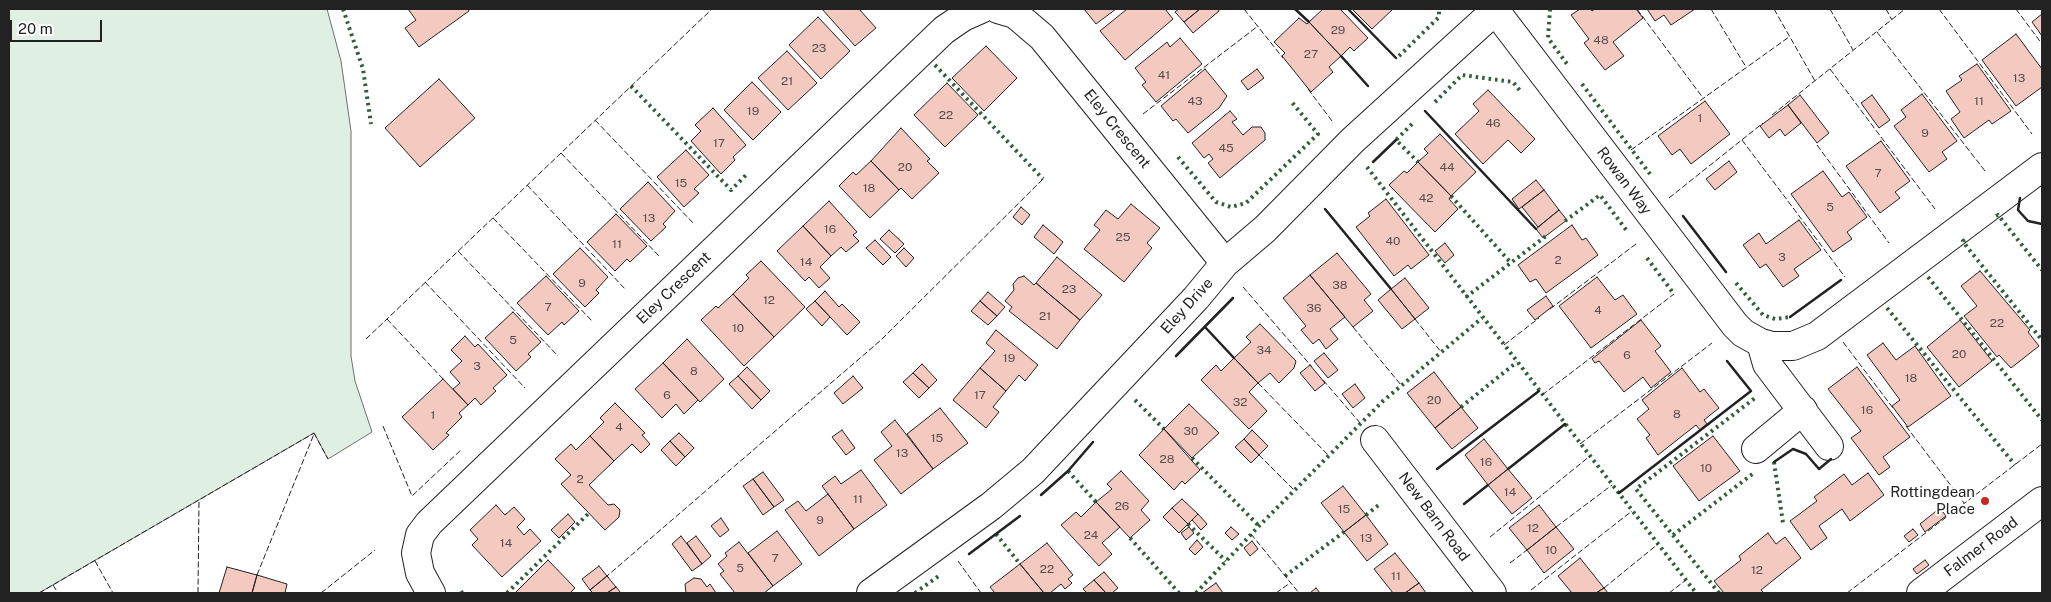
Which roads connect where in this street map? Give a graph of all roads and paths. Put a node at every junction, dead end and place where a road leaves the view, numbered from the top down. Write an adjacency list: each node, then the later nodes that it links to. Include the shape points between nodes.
1 (981, 9): 12 (street, Eley Crescent, via 958,20 937,37 429,523 420,535 416,553 420,573)
2 (998, 9): 5 (street, Eley Crescent, via 1014,14 1042,37)
3 (1495, 9): 5 (street, Eley Drive, via 1353,140 1265,229); 6 (street, Rowan Way, via 1735,324 1747,336)
4 (2042, 167): 6 (street, Rowan Way, via 1817,336 1793,346)
5 (1225, 263): 13 (street, Eley Drive, via 1033,471 992,506)
6 (1761, 343): 7 (street, via 1767,364)
7 (1803, 410): 9 (street); 10 (street)
8 (1375, 440): 14 (street, New Barn Road)
9 (1829, 446)
10 (1756, 449)
11 (2042, 502): 15 (street, Falmer Road)
12 (431, 593)
13 (871, 593)
14 (1492, 593)
15 (1921, 593)

